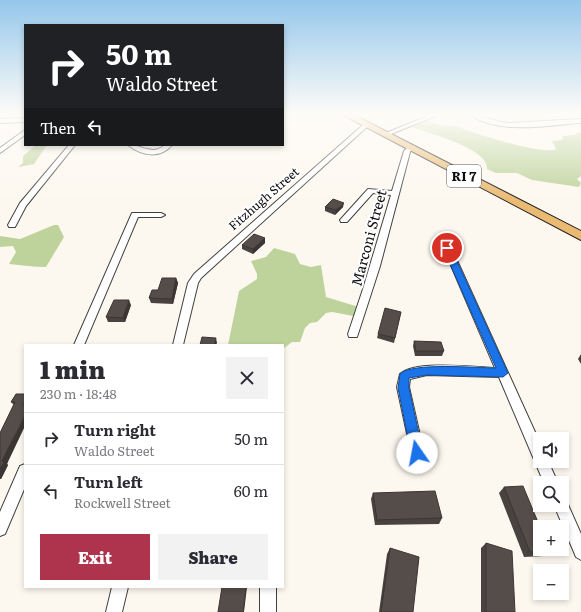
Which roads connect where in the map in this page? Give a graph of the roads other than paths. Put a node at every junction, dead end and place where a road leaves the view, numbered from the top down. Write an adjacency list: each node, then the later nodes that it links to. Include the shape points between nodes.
1 (10, 144): 8 (street)
2 (345, 144): 17 (street, Fitzhugh Street, via 197,276)
3 (399, 144): 7 (main road, RI 7)
4 (71, 146): 12 (street, via 23,204)
5 (134, 146): 6 (street, via 152,153 161,152)
6 (168, 146)
7 (409, 149): 9 (street, Marconi Street); 13 (main road, RI 7)
8 (0, 151)
9 (394, 193): 11 (street, via 371,191); 15 (street, Marconi Street, via 363,309)
10 (161, 215): 16 (street, via 135,215)
11 (344, 220)
12 (12, 225)
13 (581, 236)
14 (447, 248): 18 (street)
15 (353, 334)
16 (80, 344)
17 (178, 344)
18 (503, 373): 19 (street); 20 (street, via 427,370 410,373 404,377 403,388)
19 (533, 442)
20 (417, 453)
21 (24, 473): 23 (street)
22 (563, 512): 24 (street)
23 (0, 529)
24 (581, 552)
25 (120, 588): 27 (street)
26 (268, 588): 28 (street)
27 (114, 612)
28 (268, 612)

